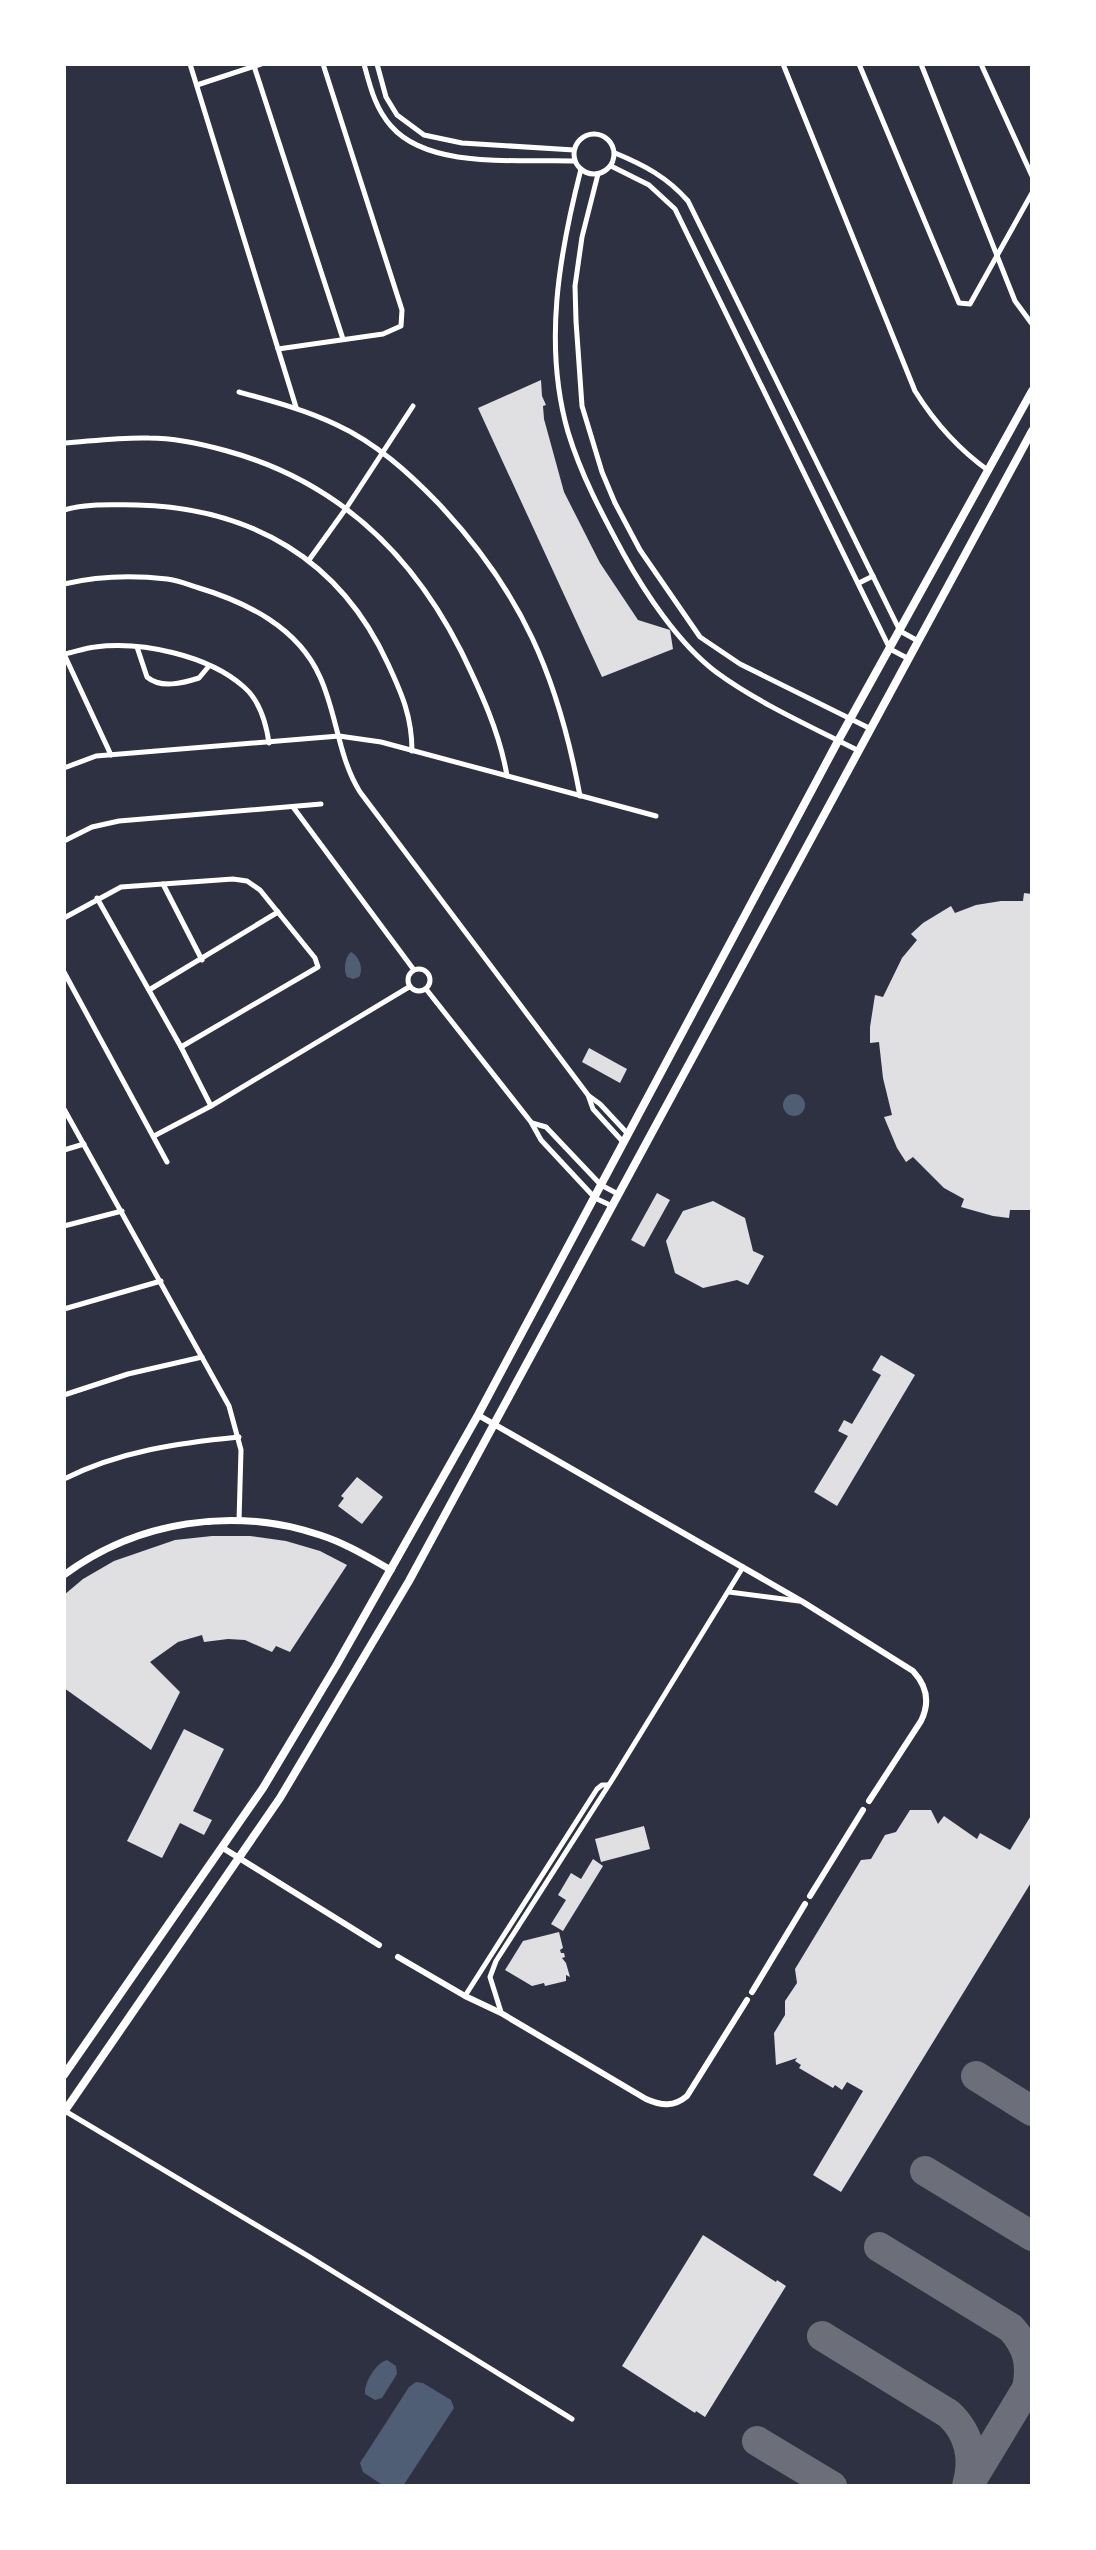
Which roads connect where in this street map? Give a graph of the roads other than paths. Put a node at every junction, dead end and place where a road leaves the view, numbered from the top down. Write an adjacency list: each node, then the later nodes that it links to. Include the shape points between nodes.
1 (190, 64): 10 (street)
2 (323, 64): 21 (street, via 402,310 401,326 394,331)
3 (364, 64): 13 (street, via 377,106 391,127 422,148 481,159)
4 (377, 64): 11 (street, via 397,115 424,135 462,143)
5 (783, 64): 30 (street, via 915,391 948,436)
6 (859, 64): 19 (street, via 959,303 970,304)
7 (921, 64): 19 (street)
8 (981, 64): 17 (street)
9 (257, 65): 10 (street); 21 (street)
10 (197, 86): 22 (street)
11 (574, 150): 12 (street, via 586,136 598,134 609,140); 13 (street)
12 (615, 153): 14 (street); 36 (street, via 657,172 688,201)
13 (575, 161): 15 (street)
14 (611, 166): 16 (street); 37 (street, via 649,185 675,209)
15 (581, 169): 16 (street); 49 (street, via 557,284 557,362 563,411 585,477 655,604 677,632 730,681)
16 (598, 174): 46 (street, via 582,237 576,321 582,406 615,503 640,550 700,637 740,664)
17 (1032, 176)
18 (1032, 193): 19 (street)
19 (997, 258): 20 (street, via 1015,301)
20 (1032, 324)
21 (343, 339): 22 (street)
22 (278, 349): 26 (street)
23 (1032, 391): 30 (highway)
24 (239, 392): 26 (street)
25 (413, 406): 29 (street)
26 (296, 408): 29 (street, via 338,425)
27 (1032, 431): 34 (highway)
28 (64, 443): 31 (street, via 149,438 205,445 295,476)
29 (383, 453): 31 (street); 56 (street, via 473,541 518,607 559,706)
30 (989, 471): 33 (highway)
31 (347, 507): 35 (street); 55 (street, via 407,566 447,623 476,681)
32 (64, 510): 35 (street, via 116,505 199,512 269,536)
33 (963, 519): 34 (highway); 39 (highway)
34 (980, 528): 40 (highway)
35 (309, 560): 51 (street, via 372,629 401,692 412,727)
36 (873, 576): 37 (street); 39 (street)
37 (859, 583): 42 (street)
38 (64, 584): 48 (street, via 126,576 171,579 245,605 274,622 309,655)
39 (900, 631): 40 (street); 42 (highway)
40 (919, 642): 44 (highway)
41 (137, 647): 43 (street, via 95,647); 45 (street); 45 (street, via 147,677 158,683 190,681)
42 (890, 649): 44 (street); 46 (highway)
43 (64, 654): 53 (street)
44 (909, 660): 47 (highway)
45 (209, 666): 50 (street, via 227,674 255,700)
46 (851, 719): 47 (street); 49 (highway)
47 (872, 729): 52 (highway)
48 (339, 736): 50 (street); 51 (street); 76 (street, via 360,792)
49 (838, 741): 52 (street); 76 (highway)
50 (269, 743): 53 (street)
51 (412, 751): 55 (street)
52 (859, 751): 81 (highway)
53 (111, 755): 54 (street)
54 (64, 768)
55 (507, 776): 56 (street)
56 (580, 796): 59 (street)
57 (321, 804): 58 (street)
58 (293, 807): 60 (street, via 119,821); 66 (street)
59 (656, 816)
60 (64, 841)
61 (163, 884): 62 (street, via 121,887); 63 (street, via 247,881); 65 (street)
62 (97, 898): 64 (street); 70 (street)
63 (278, 912): 65 (street); 71 (street, via 315,958 316,969)
64 (64, 918)
65 (202, 960): 70 (street)
66 (414, 970): 68 (street); 69 (street, via 429,976)
67 (64, 972): 75 (street)
68 (409, 987): 69 (street); 72 (street)
69 (426, 989): 74 (street)
70 (149, 990): 71 (street)
71 (181, 1047): 72 (street)
72 (211, 1106): 75 (street)
73 (64, 1109): 77 (street)
74 (531, 1122): 80 (street, via 546,1127); 82 (street)
75 (154, 1136): 79 (street)
76 (626, 1139): 80 (highway)
77 (84, 1144): 78 (street); 84 (street)
78 (64, 1150)
79 (167, 1162)
80 (601, 1185): 81 (street); 82 (highway)
81 (618, 1194): 83 (highway)
82 (595, 1198): 83 (street); 90 (highway)
83 (612, 1206): 91 (highway)
84 (122, 1211): 85 (street); 86 (street)
85 (64, 1226)
86 (161, 1281): 87 (street); 88 (street)
87 (64, 1309)
88 (202, 1357): 89 (street); 92 (street)
89 (64, 1395)
90 (478, 1415): 91 (street); 96 (highway)
91 (495, 1424): 95 (street); 104 (highway, via 354,1676)
92 (239, 1437): 93 (street, via 162,1445); 94 (street)
93 (64, 1479)
94 (239, 1521): 96 (main road, via 321,1535); 97 (main road, via 189,1523 152,1532 105,1549)
95 (743, 1567): 98 (street); 99 (street)
96 (391, 1570): 103 (highway)
97 (64, 1575)
98 (729, 1592): 99 (street); 100 (street)
99 (803, 1602): 101 (street, via 908,1667 926,1692 921,1721)
100 (608, 1785): 110 (street, via 597,1789); 112 (street, via 491,1970)
101 (869, 1801)
102 (863, 1810): 105 (street)
103 (223, 1848): 104 (street); 113 (highway)
104 (240, 1859): 107 (street); 114 (highway)
105 (810, 1896)
106 (805, 1904): 109 (street)
107 (379, 1945)
108 (398, 1957): 110 (street)
109 (752, 1992)
110 (465, 1996): 112 (street)
111 (747, 2000): 112 (street, via 687,2096 666,2105 646,2099)
112 (501, 2013)
113 (64, 2075)
114 (64, 2111): 115 (street)
115 (572, 2419)

